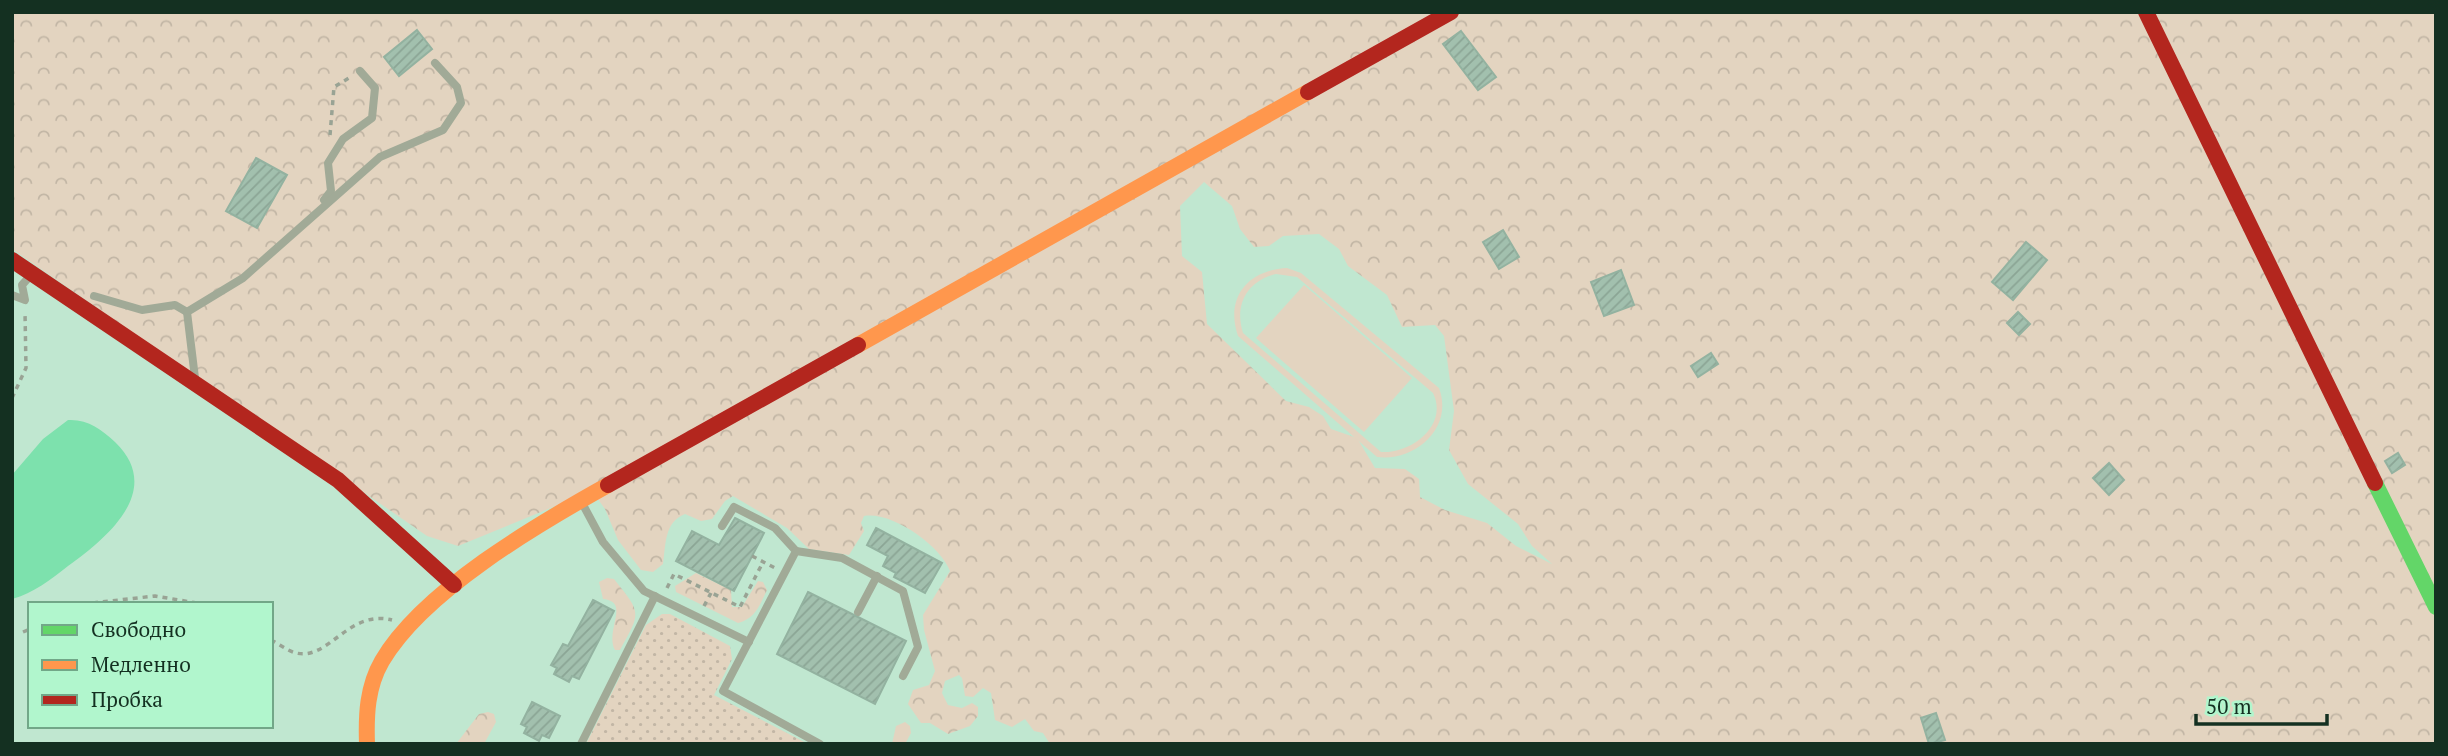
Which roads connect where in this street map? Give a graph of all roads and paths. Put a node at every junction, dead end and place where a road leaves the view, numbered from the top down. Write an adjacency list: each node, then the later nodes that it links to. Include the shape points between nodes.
1 (1451, 12): 15 (street)
2 (2146, 12): 26 (street)
3 (435, 63): 6 (lane, via 457,88 461,103 443,130 380,157)
4 (360, 71): 5 (path, via 334,87); 6 (lane, via 375,88 372,118 343,139 328,163 331,191)
5 (330, 135)
6 (313, 214): 12 (lane, via 243,278)
7 (12, 260): 8 (street)
8 (33, 274): 11 (lane, via 22,285); 13 (street)
9 (12, 295): 11 (lane)
10 (94, 296): 12 (lane, via 142,310 175,305)
11 (25, 300): 14 (path, via 26,368)
12 (187, 312): 13 (lane)
13 (196, 384): 22 (street, via 338,481)
14 (12, 398)
15 (581, 500): 22 (street); 23 (lane, via 603,542 644,591)
16 (722, 526): 17 (lane, via 734,507 775,528)
17 (796, 551): 20 (lane); 21 (lane, via 842,558)
18 (752, 556): 19 (path)
19 (763, 562): 20 (path); 23 (path, via 740,607 674,574)
20 (785, 572): 32 (lane)
21 (877, 576): 27 (lane); 33 (lane, via 903,591 915,635 918,647)
22 (454, 585): 28 (street)
23 (658, 598): 32 (lane); 35 (lane)
24 (101, 602): 25 (path, via 155,596)
25 (191, 602)
26 (2436, 607)
27 (858, 612)
28 (410, 625): 31 (path, via 370,618 348,627 314,653 296,653); 34 (street, via 387,653 370,688)
29 (28, 630): 30 (path)
30 (23, 632)
31 (273, 641)
32 (750, 642): 36 (lane, via 723,691)
33 (903, 676)
34 (368, 744)
35 (581, 744)
36 (820, 744)

